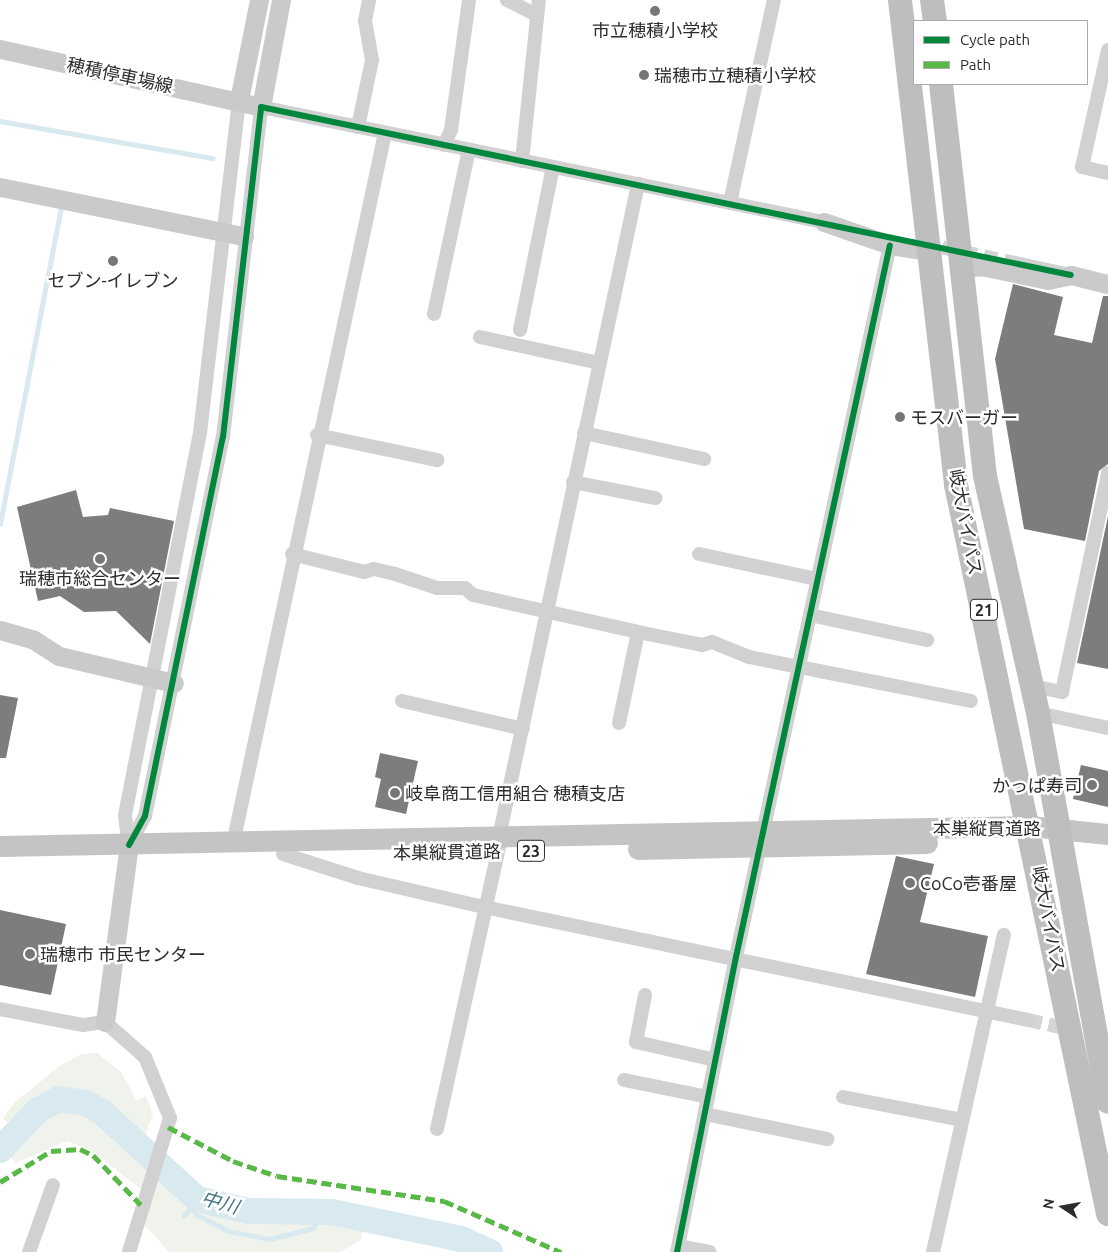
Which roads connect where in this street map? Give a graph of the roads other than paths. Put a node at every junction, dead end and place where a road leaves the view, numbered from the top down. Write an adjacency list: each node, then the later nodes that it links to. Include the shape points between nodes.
1 (259, 0): 15 (street)
2 (282, 0): 16 (street)
3 (369, 0): 17 (street, via 365,21 372,60)
4 (470, 0): 19 (street, via 451,130)
5 (507, 0): 10 (street)
6 (539, 0): 10 (street)
7 (774, 0): 26 (street)
8 (900, 0): 32 (highway, 岐大バイパス / 21)
9 (932, 0): 11 (highway)
10 (537, 15): 21 (street)
11 (935, 20)
12 (0, 49): 15 (street, 穂積停車場線)
13 (1108, 50): 23 (street, via 1082,167)
14 (941, 85): 34 (highway, 岐大バイパス / 21)
15 (240, 100): 16 (street, 穂積停車場線); 28 (street)
16 (261, 107): 17 (street); 30 (street)
17 (358, 127): 18 (street)
18 (385, 133): 19 (street); 42 (street)
19 (444, 145): 20 (street)
20 (469, 150): 21 (street); 37 (street)
21 (522, 161): 22 (street)
22 (552, 167): 24 (street); 38 (street)
23 (1108, 173)
24 (638, 184): 26 (street); 40 (street)
25 (0, 187): 28 (street)
26 (730, 203): 27 (street)
27 (824, 222): 29 (street); 31 (street)
28 (221, 232): 30 (street); 57 (street, via 200,433)
29 (873, 233)
30 (244, 236): 58 (street, via 223,437)
31 (890, 245): 32 (street); 50 (street)
32 (928, 251): 67 (highway, 岐大バイパス / 21, via 956,485)
33 (1011, 262): 35 (street)
34 (960, 268): 35 (street, via 981,266 1048,280); 59 (highway, 岐大バイパス / 21, via 985,476)
35 (1071, 275): 36 (street)
36 (1108, 284)
37 (434, 314)
38 (520, 330)
39 (480, 337): 40 (street)
40 (599, 363): 41 (street)
41 (584, 433): 43 (street); 46 (street)
42 (317, 435): 44 (street); 48 (street)
43 (704, 459)
44 (437, 460)
45 (1108, 474): 59 (street, via 1062,692)
46 (573, 482): 47 (street); 51 (street)
47 (655, 498)
48 (292, 554): 51 (street, via 364,572 389,572 437,588 465,588 473,595); 70 (street)
49 (699, 554): 50 (street)
50 (817, 579): 52 (street)
51 (547, 612): 54 (street); 65 (street)
52 (810, 615): 55 (street); 56 (street)
53 (0, 630): 57 (street, via 34,640 59,656)
54 (638, 632): 56 (street, via 702,645 712,642 749,657); 63 (street)
55 (927, 640)
56 (799, 667): 61 (street); 69 (street)
57 (152, 678): 58 (street); 73 (street, via 125,815)
58 (174, 683): 73 (street, via 145,816)
59 (1033, 686): 62 (highway, 岐大バイパス / 21)
60 (402, 701): 65 (street)
61 (971, 701)
62 (1038, 713): 64 (street); 66 (highway, 岐大バイパス / 21)
63 (619, 723)
64 (1108, 728)
65 (523, 729): 71 (street)
66 (1061, 831): 67 (main road, 本巣縦貫道路 / 23); 68 (main road, 23); 88 (highway, 岐大バイパス / 21)
67 (1032, 833): 69 (main road, 本巣縦貫道路 / 23); 94 (highway, 岐大バイパス / 21)
68 (1108, 834)
69 (763, 838): 71 (main road, 本巣縦貫道路 / 23); 78 (street)
70 (234, 839): 71 (main road, 本巣縦貫道路 / 23); 73 (main road, 本巣縦貫道路 / 23)
71 (500, 842): 74 (main road, 本巣縦貫道路 / 23); 76 (street)
72 (0, 846): 73 (main road, 本巣縦貫道路 / 23)
73 (128, 850): 74 (main road, 本巣縦貫道路 / 23); 75 (main road, 本巣縦貫道路 / 23); 83 (street)
74 (283, 854): 76 (street, via 358,878)
75 (0, 859)
76 (484, 907): 78 (street); 91 (street)
77 (1004, 935): 81 (street)
78 (736, 957): 81 (street); 84 (street)
79 (645, 995): 84 (street, via 636,1042)
80 (0, 1009): 83 (street, via 83,1025)
81 (987, 1009): 82 (street); 90 (street)
82 (1028, 1020)
83 (105, 1022): 97 (street, via 145,1057 170,1118)
84 (715, 1060): 86 (street)
85 (624, 1080): 86 (street)
86 (708, 1097): 89 (street)
87 (843, 1097): 90 (street)
88 (1108, 1102)
89 (705, 1114): 92 (street); 95 (street)
90 (962, 1120): 99 (street)
91 (437, 1129)
92 (827, 1139)
93 (53, 1185): 96 (street)
94 (1108, 1214)
95 (678, 1249): 98 (street)
96 (30, 1252)
97 (129, 1252)
98 (709, 1252)
99 (933, 1252)

